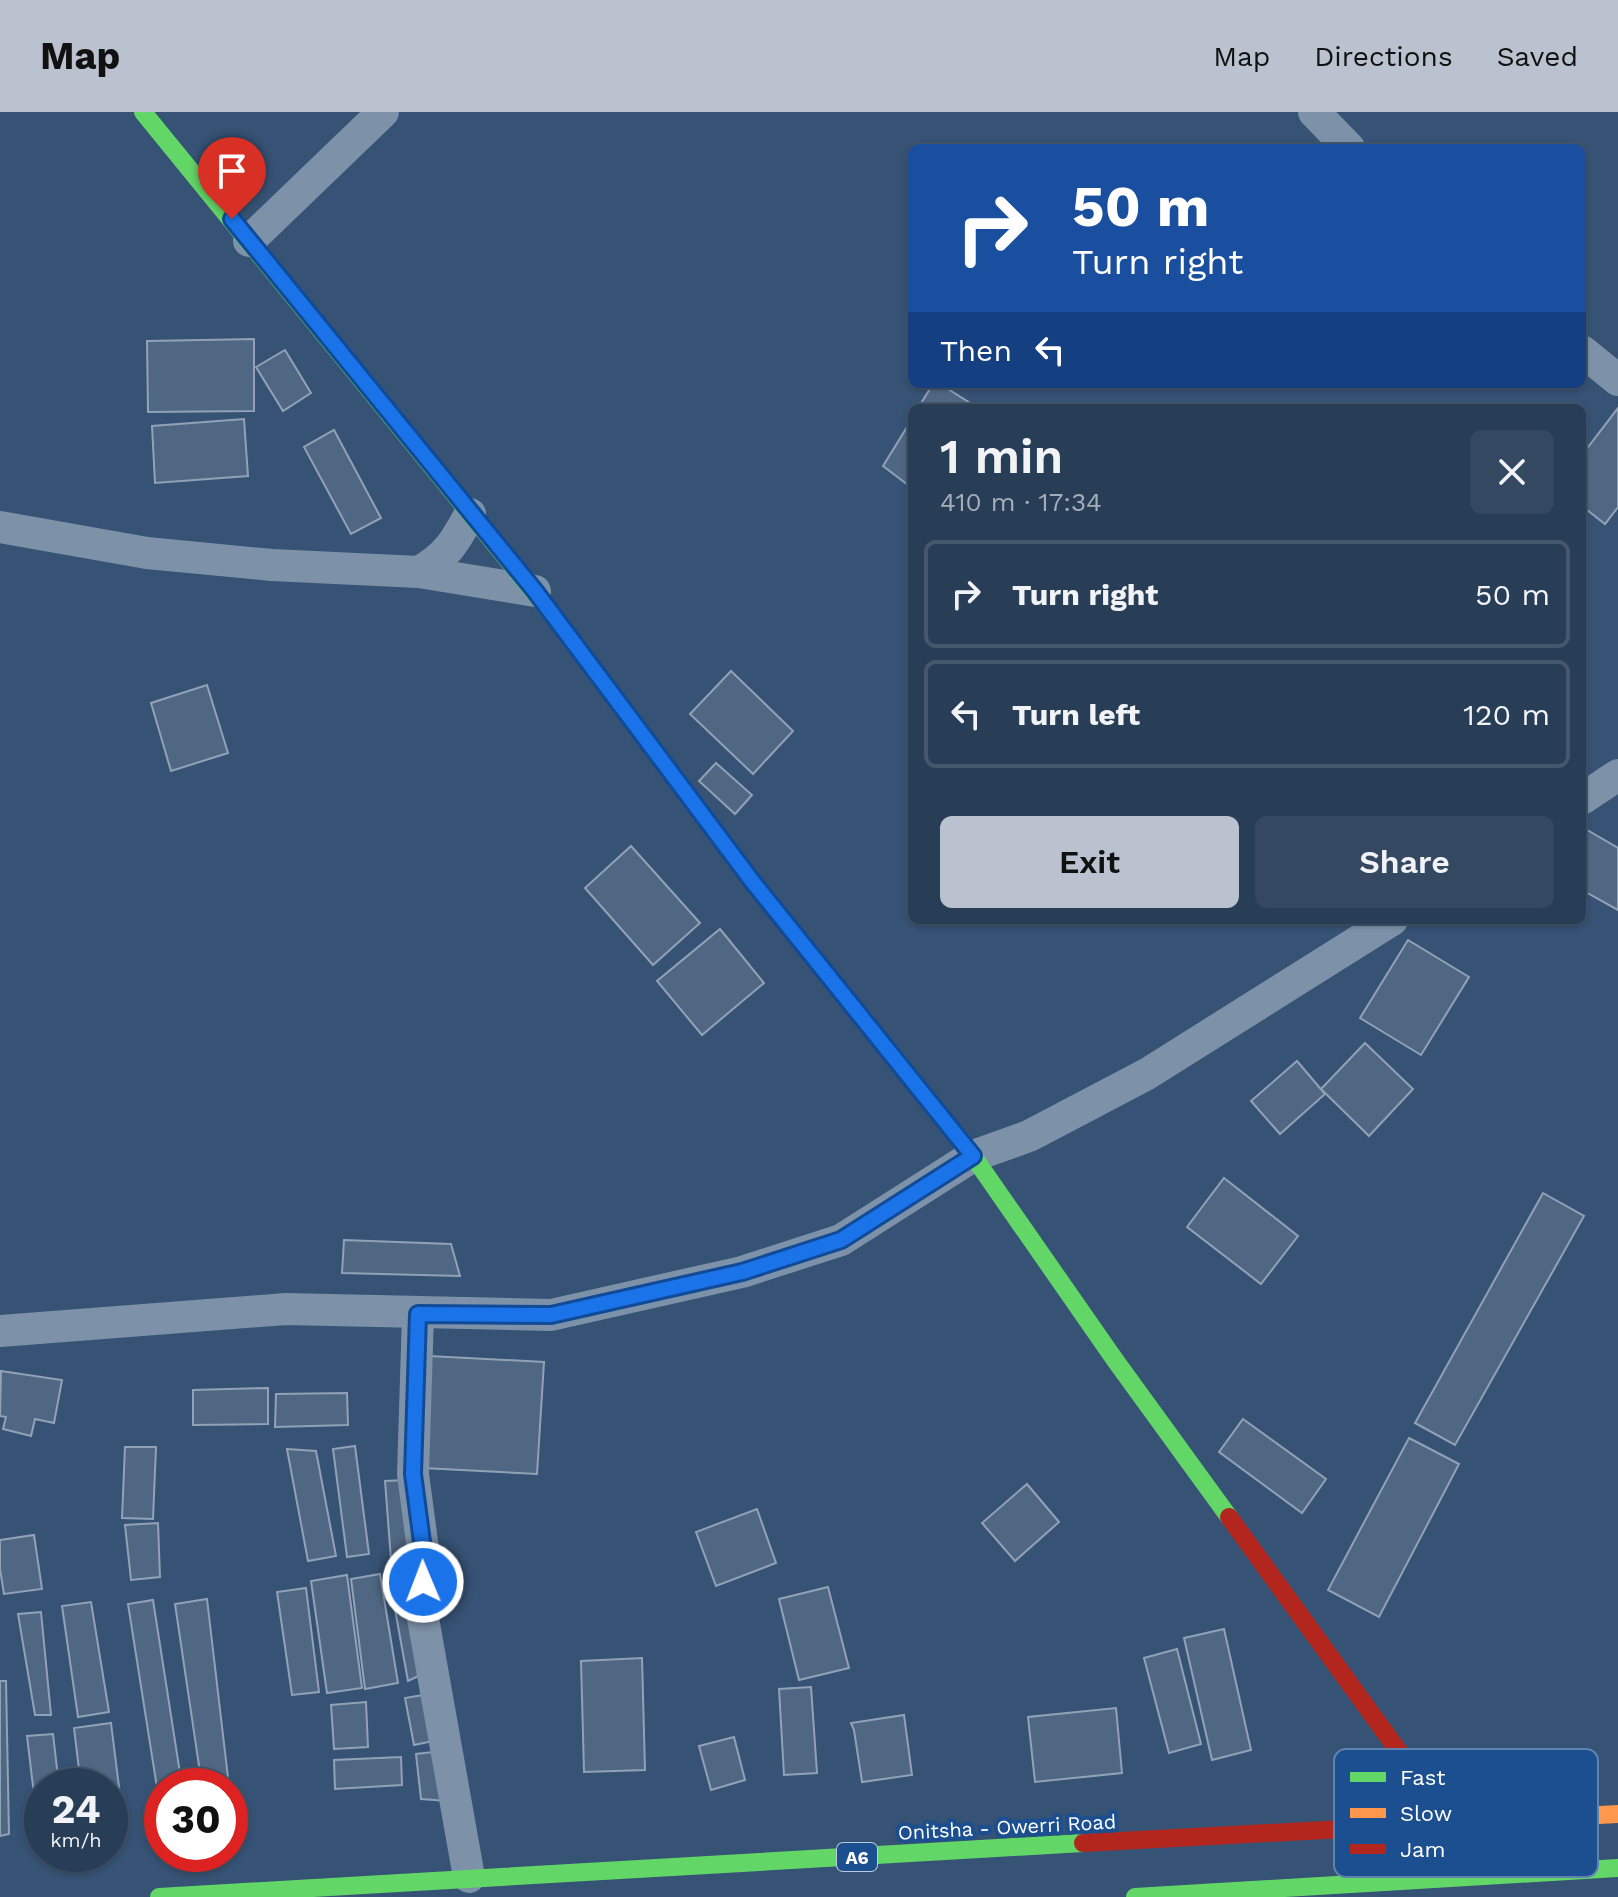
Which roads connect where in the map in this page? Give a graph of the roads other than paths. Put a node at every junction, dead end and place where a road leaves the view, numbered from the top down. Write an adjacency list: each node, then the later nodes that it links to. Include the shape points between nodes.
1 (143, 112): 5 (main road)
2 (383, 112): 5 (street)
3 (1314, 112): 4 (street)
4 (1345, 144)
5 (249, 241): 8 (main road)
6 (1586, 354): 7 (street)
7 (1618, 380)
8 (470, 514): 10 (street, via 440,560); 11 (main road)
9 (0, 527): 10 (street, via 147,553)
10 (419, 572): 11 (street)
11 (535, 591): 15 (main road, via 752,881)
12 (1618, 775): 13 (street)
13 (1586, 796)
14 (1386, 924): 15 (street, via 1147,1074 1029,1136)
15 (973, 1156): 16 (street, via 841,1240 742,1272 551,1315); 18 (main road)
16 (418, 1314): 17 (street, via 286,1309); 24 (street, via 413,1474 424,1557 421,1607)
17 (0, 1331)
18 (1397, 1749)
19 (1618, 1814): 20 (main road, Onitsha - Owerri Road / A6)
20 (1598, 1815)
21 (1334, 1831): 24 (main road, Onitsha - Owerri Road / A6)
22 (1618, 1868): 23 (main road)
23 (1598, 1871)
24 (469, 1877): 26 (main road, Onitsha - Owerri Road / A6)
25 (1564, 1877): 27 (main road)
26 (159, 1897)
27 (1135, 1897)

